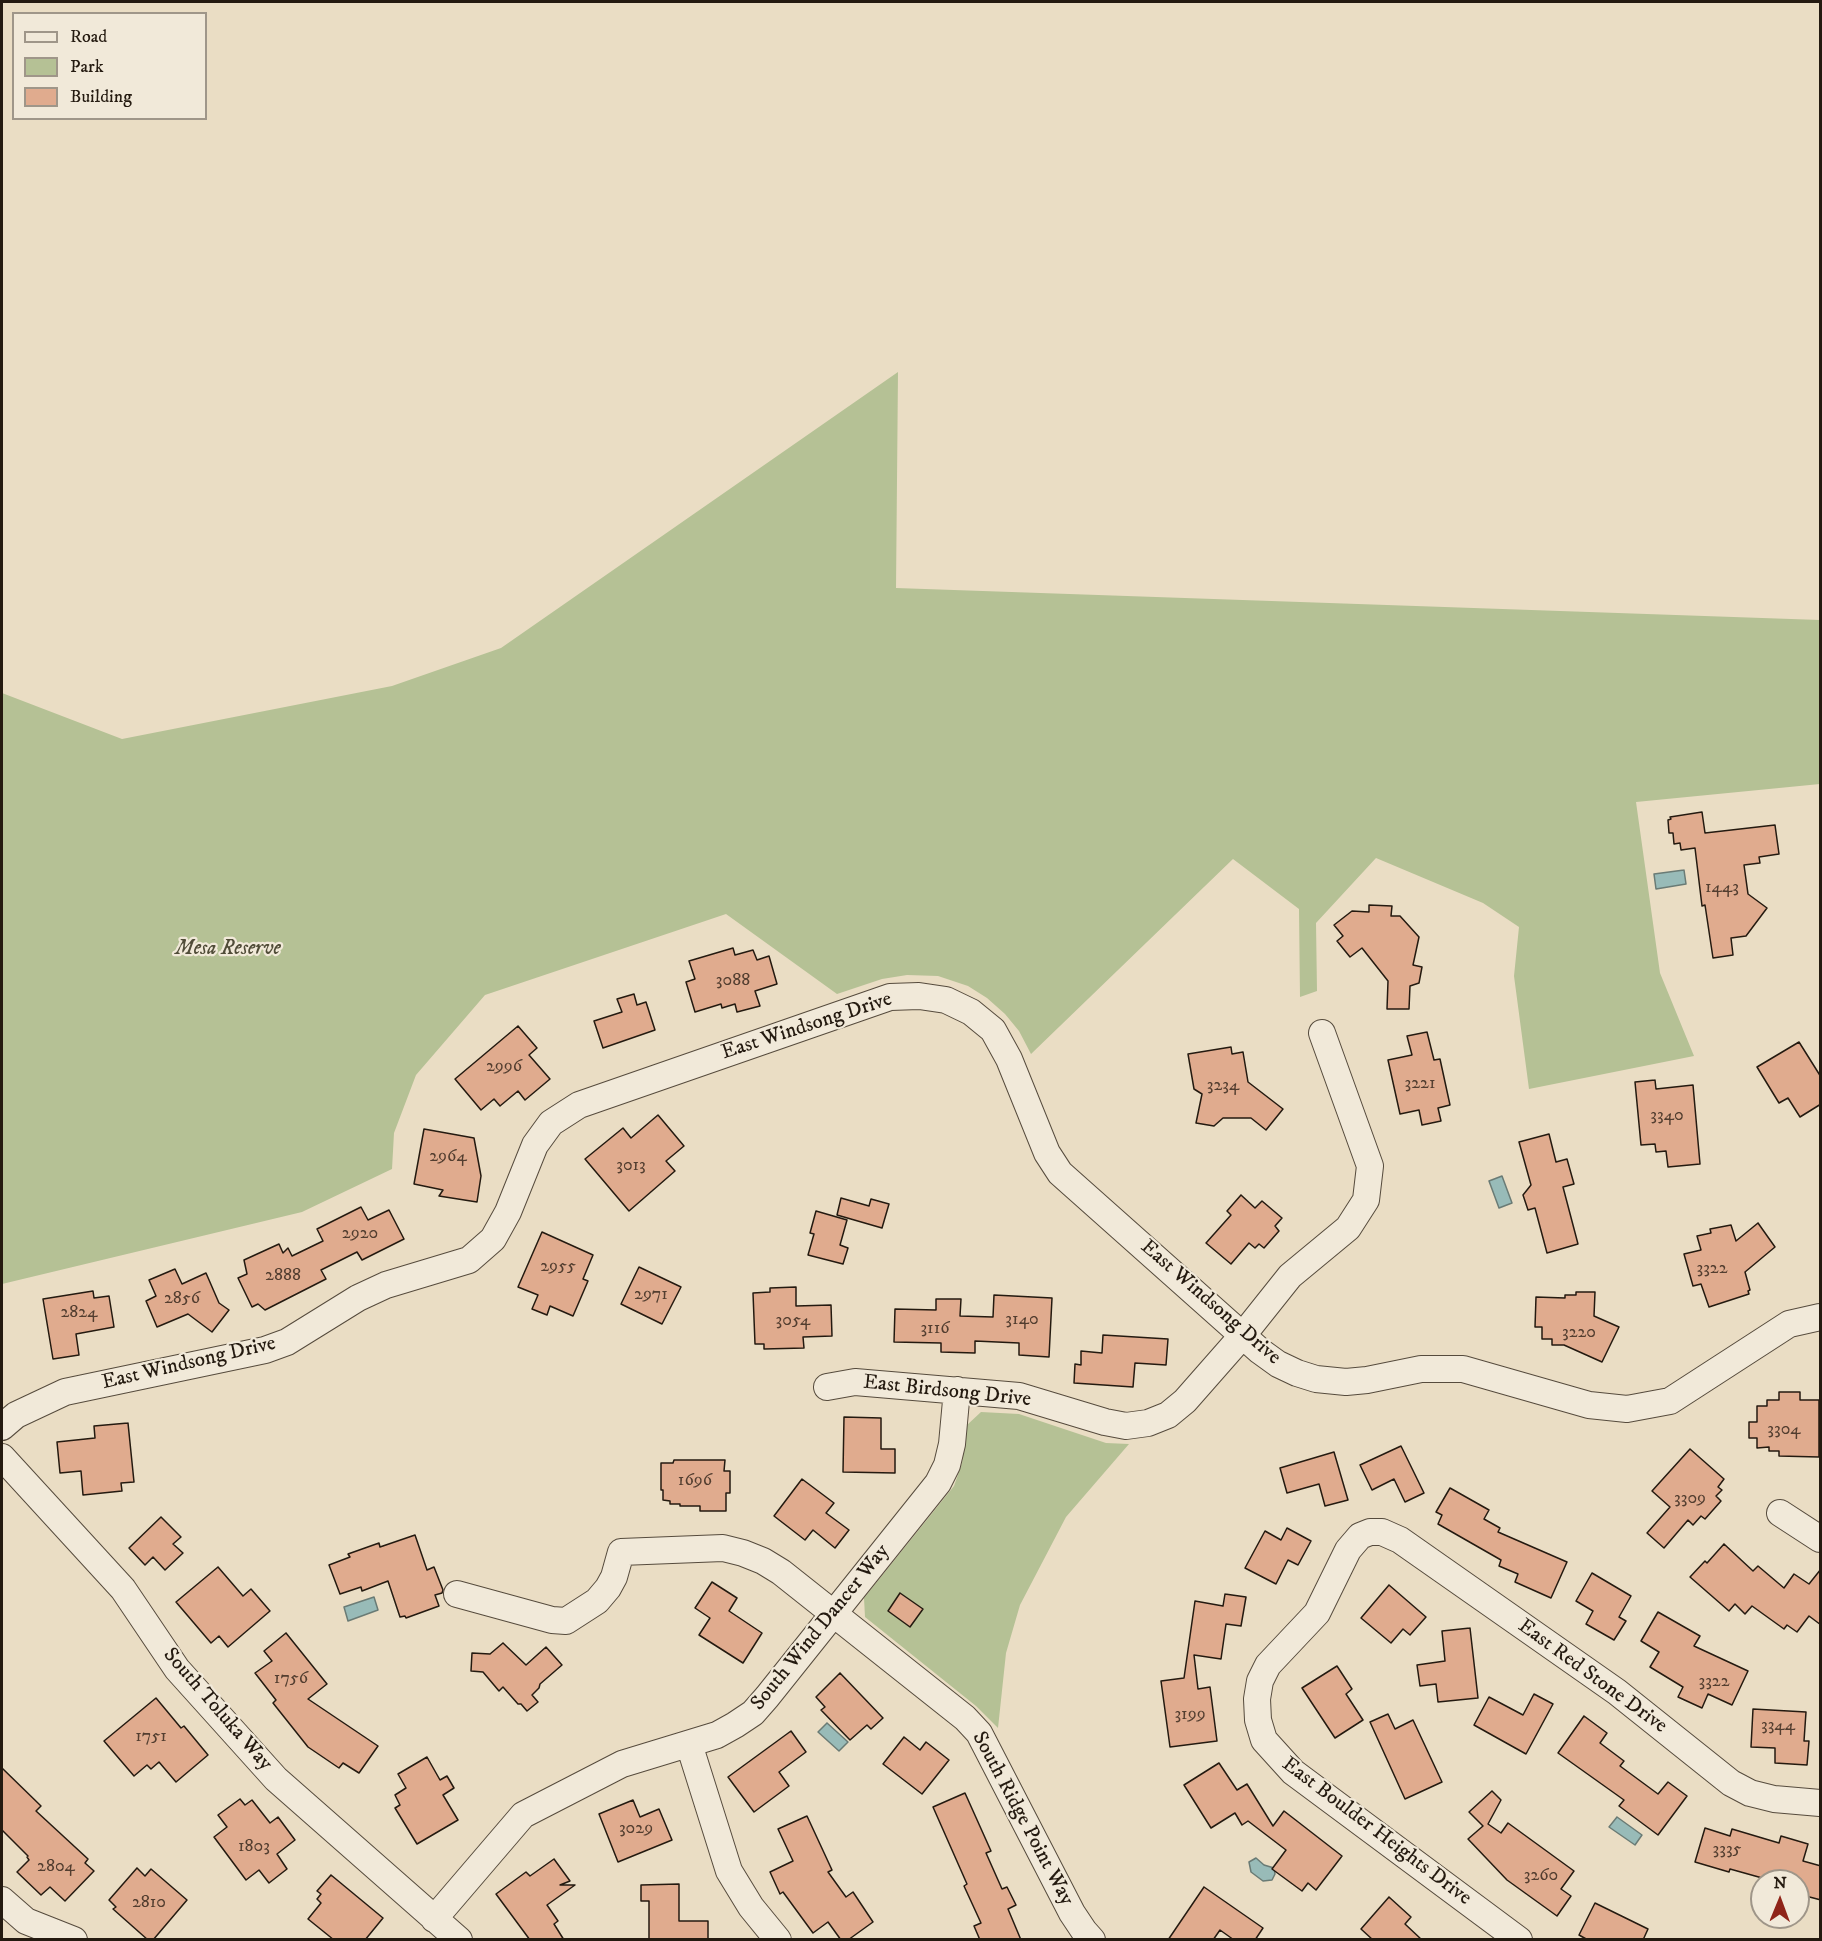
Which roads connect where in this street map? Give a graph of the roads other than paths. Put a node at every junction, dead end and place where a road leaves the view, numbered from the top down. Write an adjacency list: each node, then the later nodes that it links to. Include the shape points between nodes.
1 (1323, 1033): 3 (street, East Birdsong Drive, via 1370,1166 1366,1200 1348,1228 1290,1275)
2 (1821, 1317): 3 (street, East Windsong Drive, via 1789,1324 1670,1401 1627,1409 1589,1405 1463,1369 1421,1369 1346,1382 1316,1379 1278,1364)
3 (1243, 1335): 5 (street, East Birdsong Drive, via 1185,1401 1168,1415 1148,1423 1126,1426 1019,1396); 6 (street, East Windsong Drive, via 1060,1173 1047,1153 993,1030 971,1012 946,1000 890,997 579,1105 551,1124 535,1145 493,1239 469,1260 358,1298 287,1342 265,1350 65,1392 16,1415)
4 (827, 1387): 5 (street, East Birdsong Drive, via 855,1382)
5 (957, 1390): 12 (street, South Wind Dancer Way, via 952,1444 938,1484)
6 (2, 1427)
7 (2, 1457): 16 (street, South Toluka Way, via 123,1589 177,1669 276,1779)
8 (1779, 1513): 10 (street)
9 (1371, 1532): 14 (street, East Red Stone Drive, via 1400,1540 1617,1692 1731,1783 1750,1794); 22 (street, East Boulder Heights Drive, via 1360,1536 1348,1550 1317,1613 1268,1665 1257,1699 1264,1740 1293,1772)
10 (1821, 1539)
11 (458, 1594): 12 (street, South Ridge Point Way, via 566,1621 597,1601 608,1588 621,1552 723,1548 763,1561)
12 (834, 1614): 13 (street, South Wind Dancer Way, via 753,1713 717,1735); 21 (street, South Ridge Point Way, via 979,1733 1072,1913)
13 (689, 1744): 16 (street, South Wind Dancer Way, via 622,1764 523,1815); 20 (street, via 729,1871)
14 (1821, 1803)
15 (2, 1900): 17 (street)
16 (434, 1919): 19 (street, South Toluka Way)
17 (20, 1930): 18 (street)
18 (74, 1940)
19 (459, 1940)
20 (778, 1940)
21 (1092, 1940)
22 (1519, 1940)

